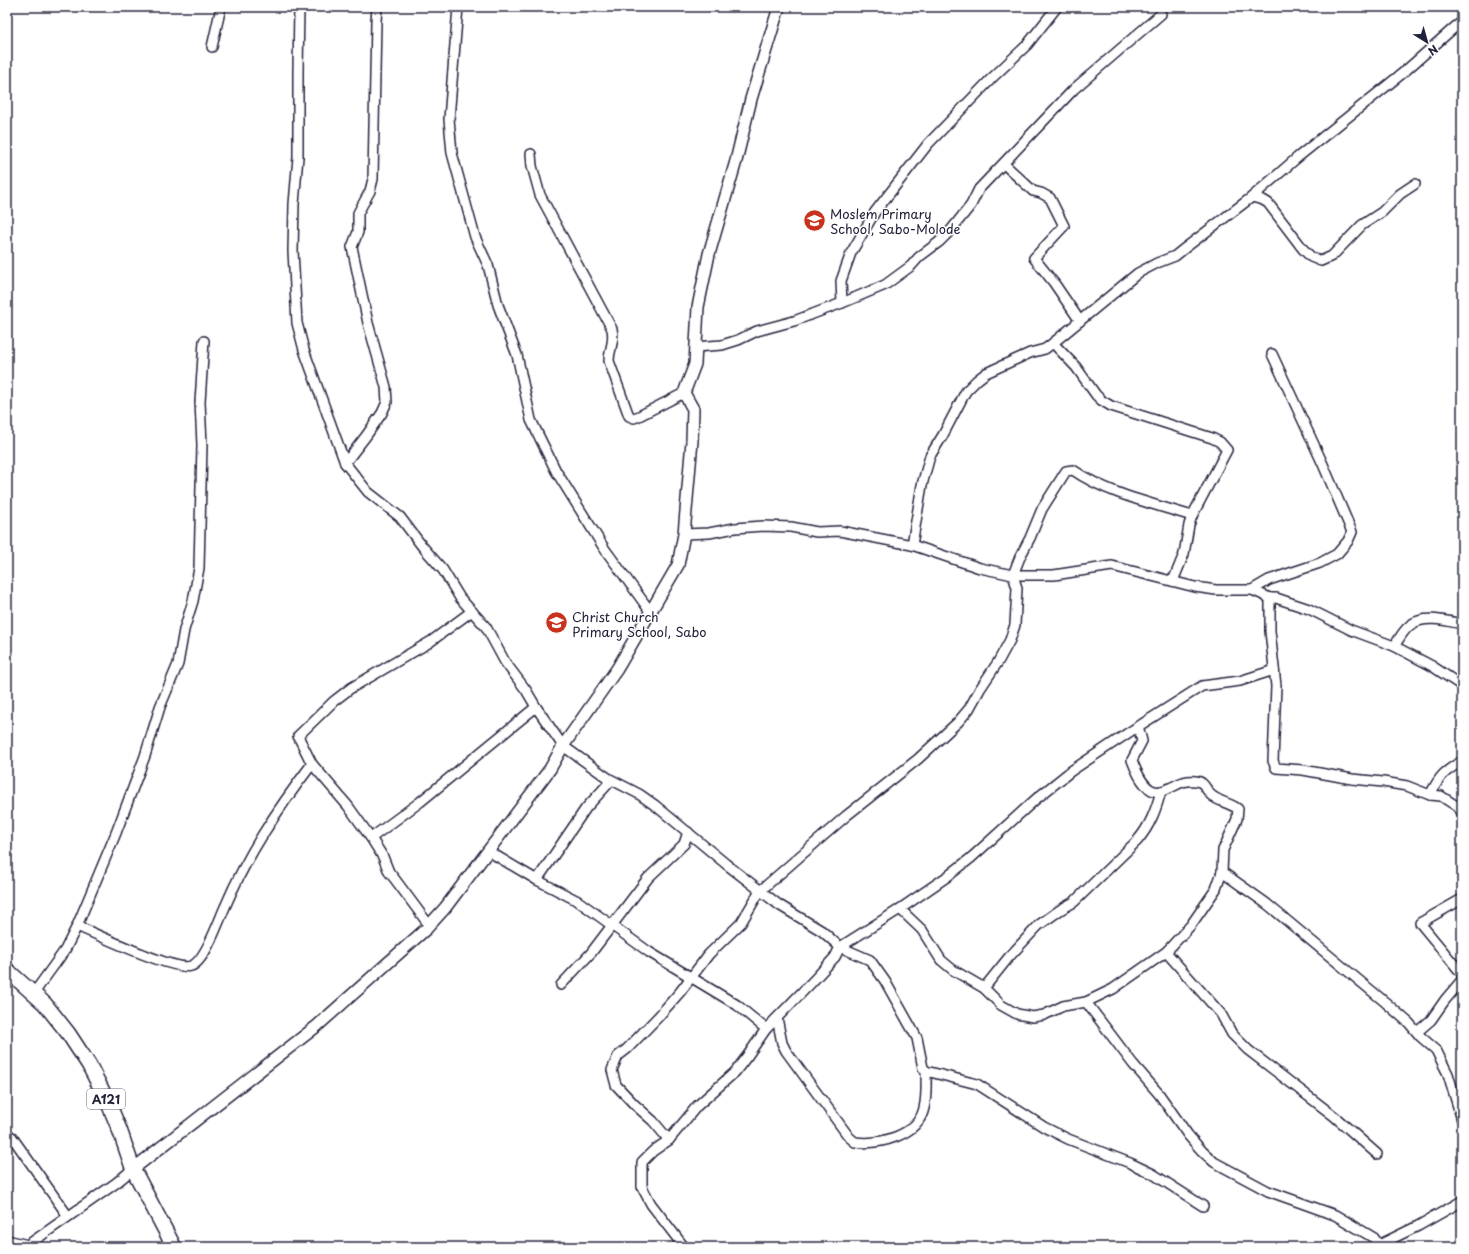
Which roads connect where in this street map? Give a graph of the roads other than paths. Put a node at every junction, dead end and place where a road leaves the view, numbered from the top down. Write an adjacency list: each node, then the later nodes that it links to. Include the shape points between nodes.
1 (221, 7): 9 (street)
2 (300, 7): 21 (street, via 298,157 292,251 297,323 304,350)
3 (377, 7): 21 (street, via 373,179 370,191 358,213 358,232 352,247 368,323 386,387 387,402 382,413)
4 (458, 7): 29 (street, via 449,119 452,153 475,237 488,265 498,305 517,355 531,420 556,471 604,548)
5 (779, 7): 18 (street, via 709,254 702,286)
6 (1057, 7): 14 (street, via 1027,45 928,144 875,212 851,253 841,281)
7 (1161, 14): 11 (street, via 1074,89)
8 (1462, 22): 13 (street)
9 (212, 47)
10 (531, 154): 20 (street, via 540,195 612,329 614,338 609,361 629,416 639,416)
11 (1004, 164): 14 (street, via 979,189 971,205 939,242 885,285); 15 (street, via 1033,191 1050,198 1064,226 1034,258)
12 (1415, 184): 13 (street, via 1362,225 1332,256 1321,261 1311,257 1303,249 1268,203)
13 (1252, 197): 15 (street, via 1175,256 1138,273)
14 (842, 303): 18 (street, via 722,345)
15 (1080, 321): 17 (street)
16 (204, 341): 54 (street, via 200,402 200,551 193,601 184,630 178,664 160,707 116,833)
17 (1054, 343): 22 (street, via 1101,400 1111,406 1212,438 1225,446 1227,450); 24 (street, via 986,373 966,391 930,456 922,485)
18 (695, 347): 20 (street, via 695,364)
19 (1272, 354): 27 (street, via 1352,532 1337,554 1320,563 1269,580)
20 (684, 393): 23 (street, via 693,409)
21 (345, 463): 30 (street, via 368,492 400,517)
22 (1192, 516): 25 (street, via 1116,493 1068,470 1042,509); 26 (street, via 1184,554)
23 (684, 534): 24 (street, via 763,526 791,527 817,532 840,531); 29 (street, via 678,565)
24 (912, 545): 25 (street, via 980,568)
25 (1013, 575): 26 (street, via 1054,575 1112,566); 49 (street, via 1017,588 1015,625 998,662 969,709 918,759 851,811)
26 (1173, 581): 27 (street, via 1216,590)
27 (1252, 590): 28 (street)
28 (1270, 598): 32 (street, via 1309,609 1351,630); 33 (street)
29 (650, 610): 37 (street, via 617,669)
30 (472, 611): 35 (street, via 486,627); 39 (street, via 430,642 351,688 324,711 298,736)
31 (1462, 624): 32 (street, via 1419,621 1411,624)
32 (1394, 646): 34 (street, via 1432,666)
33 (1274, 670): 36 (street, via 1240,681 1202,686); 42 (street, via 1276,686 1273,761 1276,768 1391,783)
34 (1462, 686)
35 (536, 707): 37 (street); 45 (street, via 420,802)
36 (1138, 726): 41 (street, via 1142,741 1132,760 1143,781 1153,791); 51 (street, via 1065,776 971,858)
37 (563, 746): 40 (street); 46 (street, via 550,769)
38 (1462, 761): 42 (street, via 1444,772)
39 (312, 764): 45 (street); 54 (street, via 260,837 234,887 205,953 192,966 185,967 158,960)
40 (608, 778): 44 (street, via 639,794); 48 (street, via 608,784 586,808)
41 (1161, 791): 47 (street, via 1185,780 1200,782 1210,794 1238,809 1237,819 1223,850); 62 (street, via 1155,812 1137,841 1074,902 1039,925)
42 (1430, 795): 43 (street, via 1441,796 1458,807)
43 (1462, 813)
44 (688, 832): 49 (street); 53 (street, via 684,844 648,878)
45 (371, 838): 52 (street, via 384,857 389,872)
46 (488, 851): 48 (street); 52 (street, via 445,908)
47 (1222, 872): 56 (street, via 1216,889 1191,925); 67 (street, via 1267,904 1385,1002)
48 (537, 880): 53 (street, via 578,901)
49 (760, 891): 55 (street, via 822,931); 59 (street, via 741,923)
50 (1462, 899): 58 (street, via 1420,923)
51 (900, 909): 55 (street); 62 (street, via 922,930 941,960)
52 (428, 925): 73 (street, via 317,1026)
53 (612, 925): 59 (street); 61 (street, via 591,953)
54 (77, 926): 63 (street, via 65,950)
55 (840, 946): 65 (street, via 835,957); 68 (street, via 870,960 885,981 917,1038 923,1068)
56 (1166, 952): 64 (street, via 1114,989); 72 (street, via 1221,1014 1232,1034 1248,1050 1334,1116)
57 (7, 970): 63 (main road, A121)
58 (1462, 974)
59 (690, 977): 66 (street, via 737,1005); 71 (street, via 658,1017 618,1056 612,1070 616,1085)
60 (1462, 980): 67 (street, via 1431,1020)
61 (561, 985)
62 (984, 988): 64 (street, via 1001,1005 1017,1014 1033,1017 1063,1006)
63 (34, 993): 73 (main road, A121, via 61,1023 89,1065 108,1102)
64 (1086, 1002): 79 (street, via 1188,1135 1214,1162 1268,1191 1335,1215 1374,1238)
65 (777, 1018): 66 (street); 68 (street, via 786,1051 855,1142 873,1142 899,1136 920,1119 925,1107)
66 (766, 1029): 71 (street, via 736,1072 697,1106)
67 (1417, 1032): 69 (street, via 1436,1050 1448,1074)
68 (926, 1071): 75 (street, via 977,1084 1044,1127 1153,1174)
69 (1462, 1120)
70 (7, 1134): 76 (street, via 12,1137)
71 (669, 1140): 81 (street, via 652,1151 642,1162 642,1187 651,1204)
72 (1377, 1154)
73 (133, 1169): 76 (street); 80 (main road, A121)
74 (1462, 1201): 79 (street)
75 (1203, 1206)
76 (68, 1216): 78 (street)
77 (7, 1240): 78 (street)
78 (27, 1246)
79 (1381, 1246)
80 (174, 1247)
81 (684, 1247)

